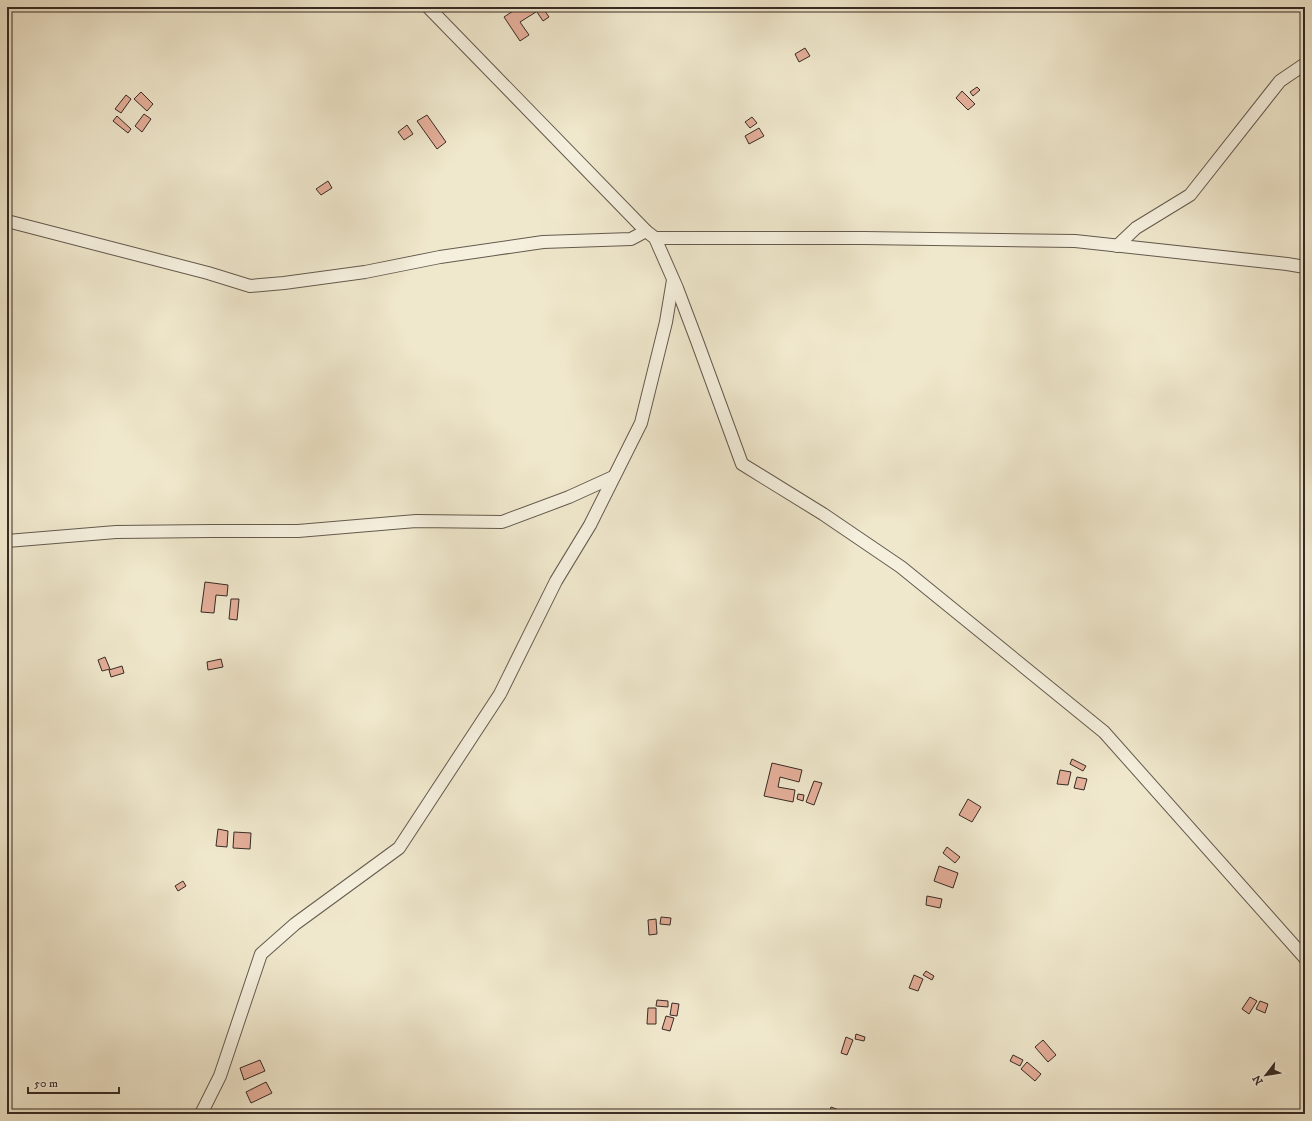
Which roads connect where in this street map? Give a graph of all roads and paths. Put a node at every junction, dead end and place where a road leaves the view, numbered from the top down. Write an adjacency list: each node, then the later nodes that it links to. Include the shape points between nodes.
1 (428, 7): 4 (street)
2 (1305, 64): 5 (street, via 1280,81 1190,196 1136,228)
3 (7, 221): 4 (street, via 250,286 365,272 440,257 543,242 631,239)
4 (651, 235): 5 (street, via 1075,241); 7 (street)
5 (1116, 246): 6 (street)
6 (1305, 267)
7 (673, 278): 8 (street, via 666,322 641,423); 10 (street, via 742,464 823,514 901,567 1104,732)
8 (614, 477): 9 (street, via 502,522 416,521 298,531 116,532); 11 (street, via 590,525 556,581 500,694 399,848 295,924 261,954 220,1076)
9 (7, 541)
10 (1305, 958)
11 (201, 1114)

